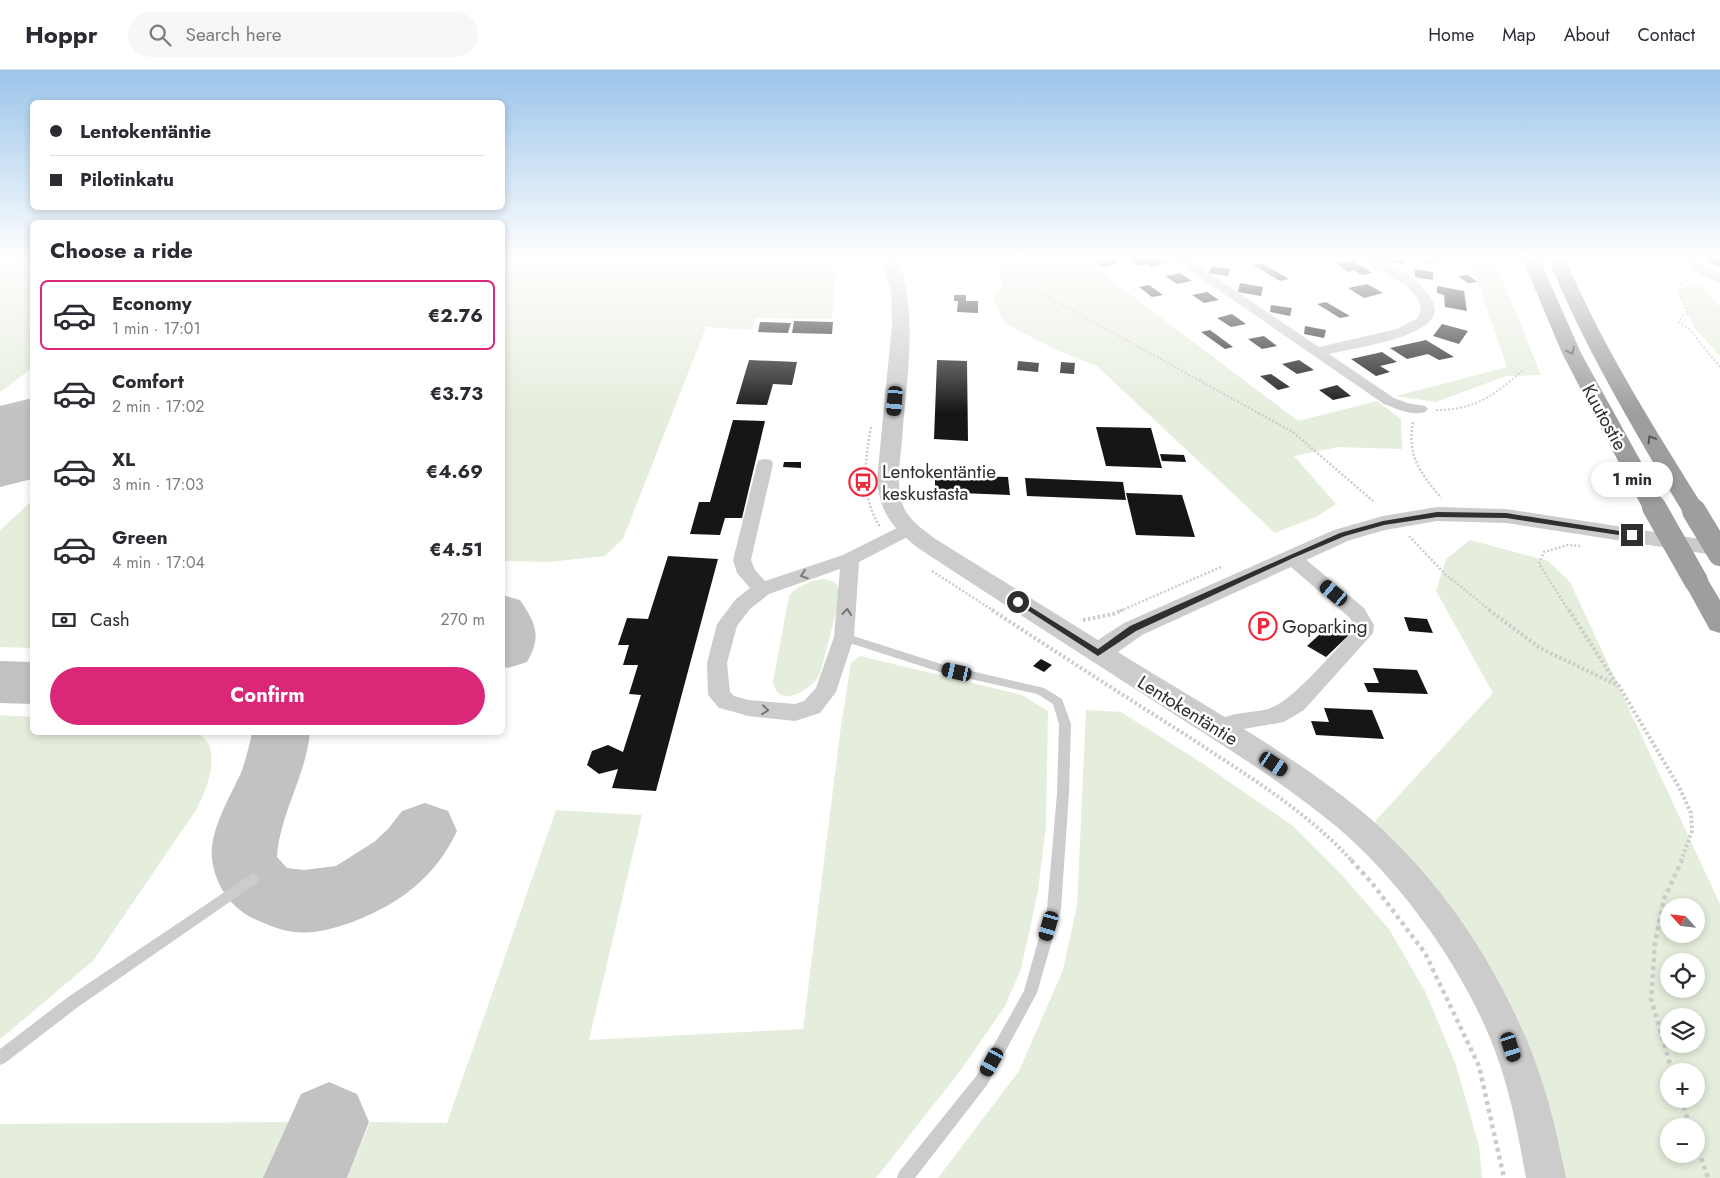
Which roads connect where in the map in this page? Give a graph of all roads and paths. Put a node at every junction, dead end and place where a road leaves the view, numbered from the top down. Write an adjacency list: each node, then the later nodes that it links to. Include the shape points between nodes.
1 (900, 310): 16 (street, Lentokentäntie, via 888,480 893,511)
2 (1073, 310): 15 (path, via 1293,432)
3 (1254, 310): 8 (street)
4 (1428, 310): 8 (street, via 1424,320 1402,332)
5 (1551, 310): 25 (highway, Kuutostie, one-way to 25, bridge, via 1583,376)
6 (1579, 310): 20 (highway, Kuutostie, one-way to 6, bridge, via 1615,379)
7 (1686, 310): 9 (path, via 1688,314 1679,322 1690,330)
8 (1317, 352): 11 (street, via 1388,401)
9 (1720, 367)
10 (1522, 370): 12 (path, via 1485,401 1454,411)
11 (1404, 407): 12 (street); 14 (path, via 1415,416 1409,436 1411,455)
12 (1420, 409)
13 (765, 464): 24 (street, via 742,560 746,573)
14 (1443, 500)
15 (1372, 501)
16 (909, 529): 22 (street); 27 (street, Lentokentäntie)
17 (1406, 533): 28 (path, via 1445,574 1540,648)
18 (1587, 546): 28 (path, via 1568,545 1544,552 1539,564)
19 (1720, 549): 21 (street, via 1506,516 1437,514 1351,532)
20 (1720, 554)
21 (1291, 556): 27 (street, via 1133,628); 29 (street, via 1357,612 1364,632 1296,704 1276,716 1238,721)
22 (850, 559): 24 (street, one-way to 24); 26 (street, one-way to 22)
23 (924, 566): 35 (path, via 1230,764 1288,805 1340,848 1372,883 1425,953 1479,1066)
24 (762, 589): 26 (street, one-way to 26, via 743,604 728,624 717,663 719,695 727,702 748,708 795,713 812,707 825,692)
25 (1720, 623)
26 (844, 637): 34 (lane, via 940,668 1040,691 1058,702 1065,724 1054,909 1030,993 982,1080)
27 (1098, 653): 29 (street, Lentokentäntie)
28 (1619, 686): 32 (path, via 1665,762 1691,813 1692,831 1664,898 1654,951 1651,999)
29 (1222, 731): 36 (street, Lentokentäntie, via 1320,796 1369,838 1446,925 1511,1047 1536,1127)
30 (253, 879): 31 (lane, via 73,1002)
31 (0, 1058)
32 (1670, 1063)
33 (1703, 1163): 37 (path)
34 (905, 1178)
35 (1504, 1178)
36 (1546, 1178)
37 (1708, 1178)

